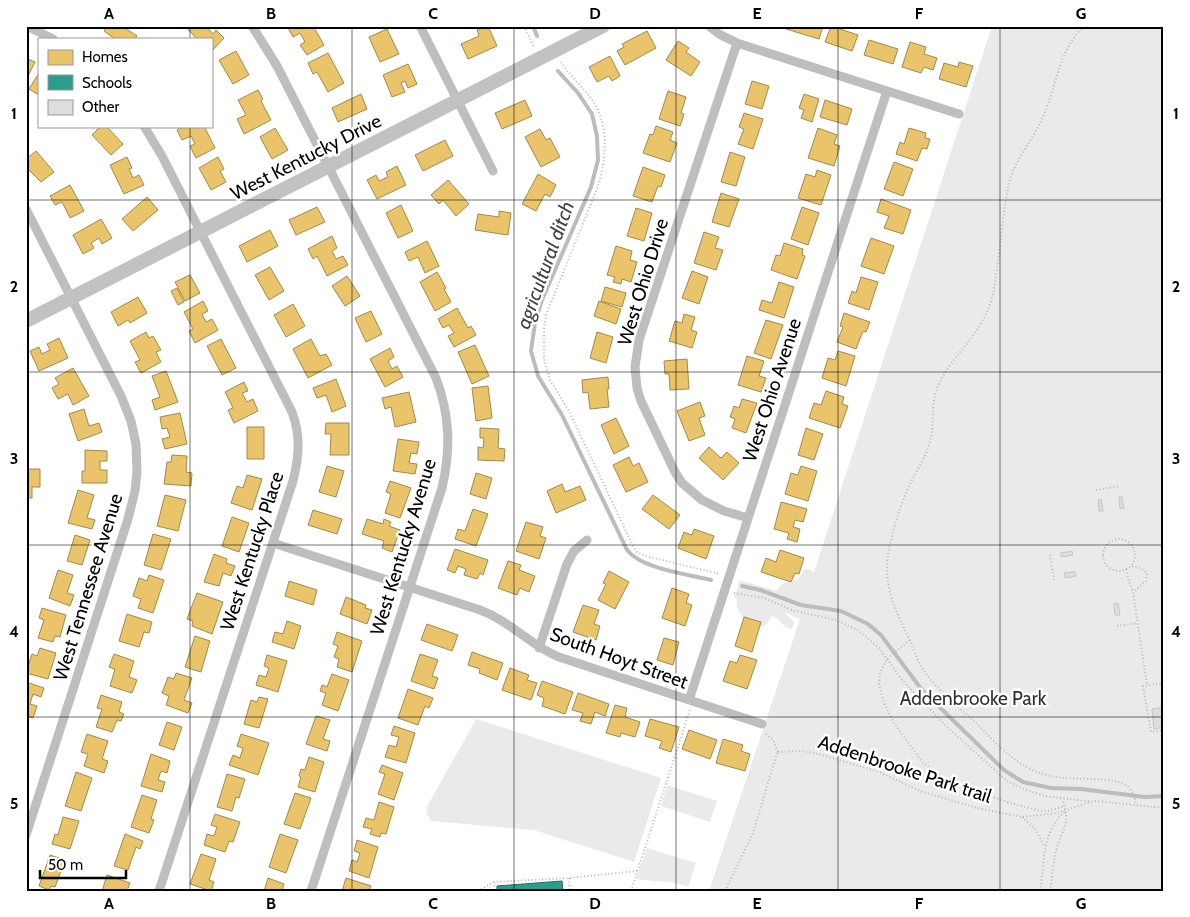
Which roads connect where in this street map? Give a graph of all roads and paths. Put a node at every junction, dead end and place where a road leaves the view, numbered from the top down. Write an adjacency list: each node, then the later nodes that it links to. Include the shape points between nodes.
1 (27, 26): 8 (street)
2 (252, 26): 16 (street, West Kentucky Avenue, via 277,66)
3 (420, 26): 13 (street)
4 (524, 26): 11 (path)
5 (603, 26): 10 (street, West Kentucky Drive)
6 (709, 26): 9 (street)
7 (1083, 26): 37 (path, via 1070,43 1046,110 1010,179 990,305 981,324 946,371 935,392 930,442 895,526 888,580 894,605)
8 (51, 38)
9 (737, 43): 12 (street); 24 (street, West Ohio Drive, via 639,340 635,378 641,401 682,483 712,506)
10 (554, 51): 11 (street, West Kentucky Drive); 30 (path, via 599,112 605,149 597,189 546,315 543,347 546,370 637,552)
11 (540, 59): 13 (street, West Kentucky Drive)
12 (887, 91): 14 (street); 24 (street, West Ohio Avenue)
13 (457, 100): 16 (street, West Kentucky Drive); 17 (street)
14 (959, 114)
15 (145, 128): 19 (street, West Kentucky Place)
16 (329, 166): 19 (street, West Kentucky Drive); 32 (street, West Kentucky Avenue, via 436,378 446,409 448,445 445,475)
17 (493, 171)
18 (26, 209): 20 (street, West Tennessee Avenue)
19 (200, 232): 20 (street, West Kentucky Drive); 26 (street, West Kentucky Place, via 296,425 299,441 297,465)
20 (71, 297): 21 (street, West Kentucky Drive); 54 (street, West Tennessee Avenue, via 126,408 136,444 137,472 128,519)
21 (26, 321)
22 (1120, 486): 23 (path)
23 (1096, 490)
24 (748, 518): 30 (street, West Ohio Avenue)
25 (587, 540): 38 (street, via 574,551 567,564)
26 (273, 543): 32 (street, South Hoyt Street); 59 (street, West Kentucky Place)
27 (1050, 555): 31 (path)
28 (1131, 565): 29 (path); 29 (path, via 1135,554 1131,545 1120,540 1109,543 1104,553 1106,563 1115,570); 34 (path, via 1147,573 1146,581)
29 (1126, 569): 34 (path)
30 (729, 576): 33 (street, West Ohio Avenue)
31 (1054, 580)
32 (409, 588): 38 (street, South Hoyt Street, via 496,616); 60 (street, West Kentucky Avenue)
33 (724, 590): 39 (path, via 764,598 792,610 851,626); 42 (street, West Ohio Avenue)
34 (1133, 592): 35 (path)
35 (1138, 623): 36 (path); 41 (path)
36 (1117, 626)
37 (910, 640): 39 (path); 50 (path, via 922,667 942,692 1004,751 1030,769 1053,776 1119,782 1132,789)
38 (539, 648): 42 (street, South Hoyt Street, via 568,661)
39 (888, 658): 47 (path, via 903,681 999,775 1024,789); 49 (path, via 879,676 884,703 916,755 931,770 949,781 1027,808 1048,811)
40 (1164, 683): 41 (path)
41 (1147, 685): 44 (path, via 1143,686 1151,732)
42 (691, 701): 43 (street, South Hoyt Street); 56 (path)
43 (762, 724)
44 (1164, 730)
45 (764, 734): 46 (path, via 773,740)
46 (778, 752): 53 (path, Addenbrooke Park trail, via 819,754 879,772 920,791); 65 (path, via 753,833)
47 (1062, 798): 48 (path); 49 (path)
48 (1094, 802): 50 (path, Addenbrooke Park trail); 52 (path, Addenbrooke Park trail)
49 (1065, 806): 52 (path)
50 (1136, 806): 51 (path, Addenbrooke Park trail)
51 (1164, 808)
52 (1067, 810): 53 (path, Addenbrooke Park trail); 55 (path, via 1054,822); 67 (path, via 1067,823 1056,854)
53 (1022, 817): 55 (path, via 1036,830)
54 (26, 835)
55 (1044, 846): 66 (path)
56 (637, 871): 57 (path); 64 (path)
57 (570, 878): 58 (path); 63 (path)
58 (494, 882): 61 (path); 62 (path)
59 (159, 891)
60 (310, 891)
61 (478, 891)
62 (495, 891)
63 (570, 891)
64 (631, 891)
65 (726, 891)
66 (1040, 891)
67 (1050, 891)

